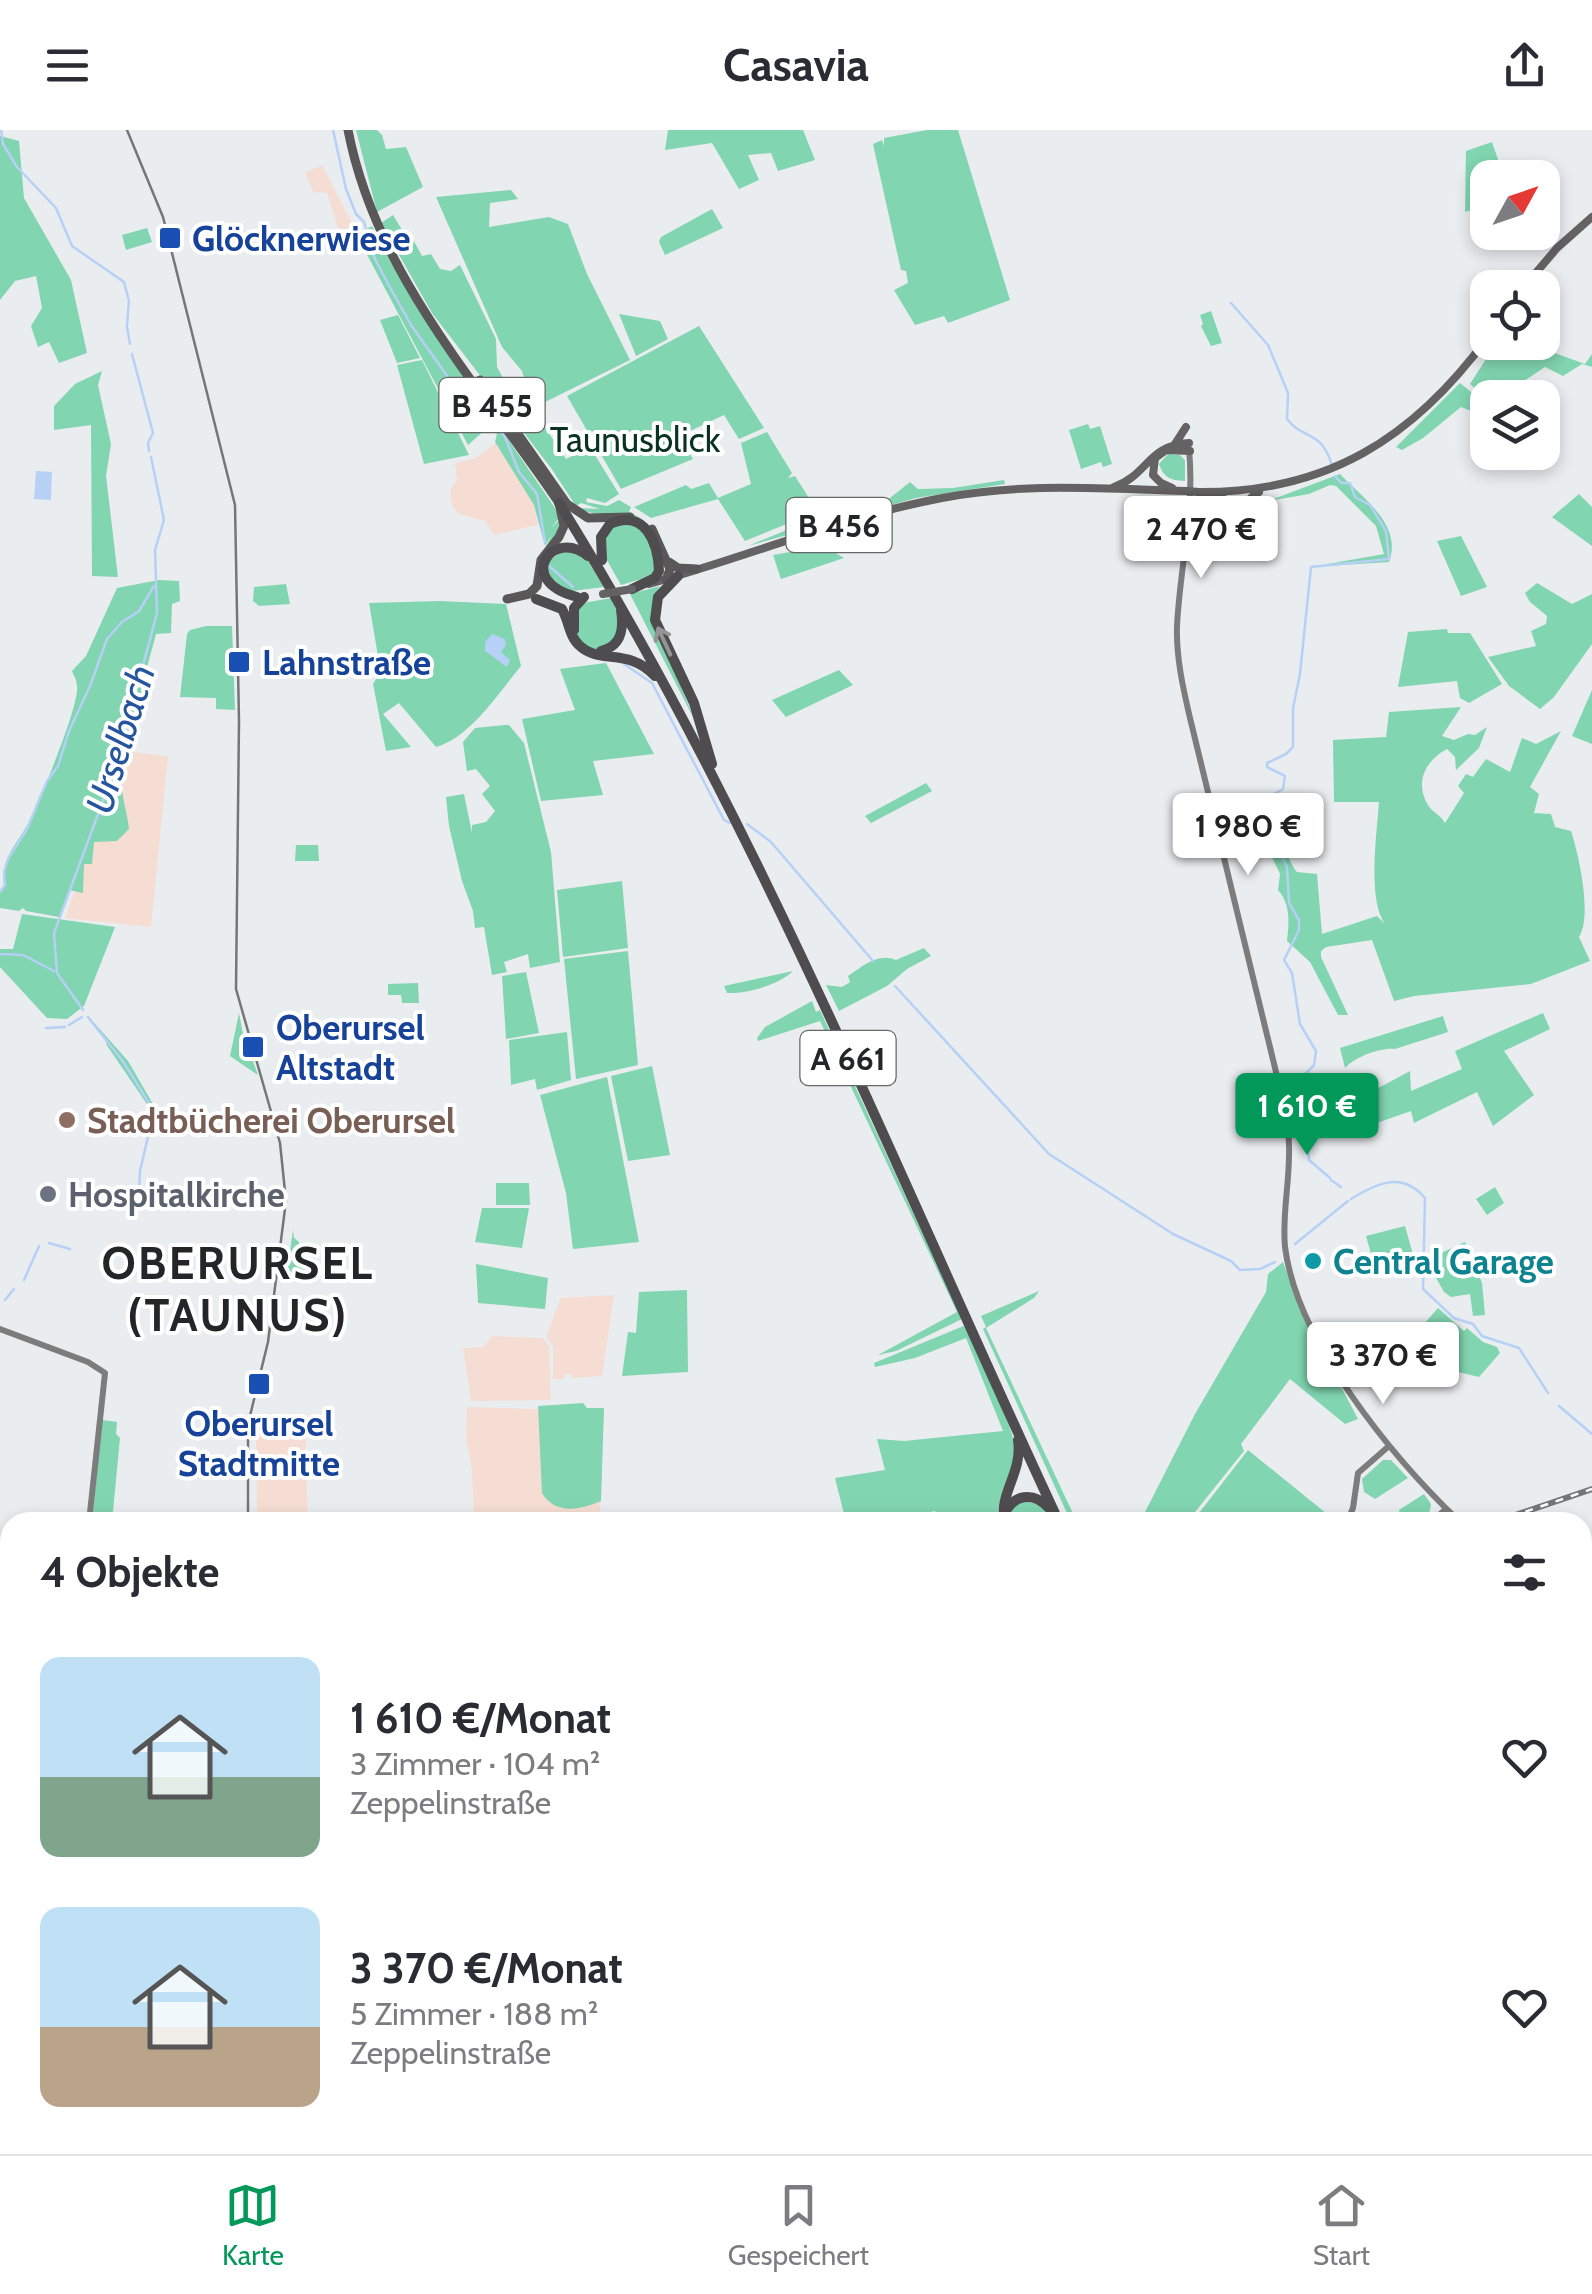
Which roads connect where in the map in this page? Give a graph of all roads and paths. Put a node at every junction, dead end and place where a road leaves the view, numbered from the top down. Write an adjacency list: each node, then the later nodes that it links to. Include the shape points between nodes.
1 (348, 130): 12 (highway, B 455, via 377,228 421,309 496,400)
2 (1592, 217): 3 (main road)
3 (1539, 270)
4 (1470, 360): 9 (main road, B 456, via 1404,428 1357,458)
5 (1186, 427): 6 (main road)
6 (1174, 444): 7 (main road); 8 (main road)
7 (1189, 447): 10 (main road, via 1162,452 1152,466 1161,483); 13 (main road)
8 (1111, 488): 10 (main road, B 456); 18 (main road, B 456, via 1010,488 945,497)
9 (1265, 488): 11 (main road, B 456); 14 (main road, via 1245,501 1226,531)
10 (1186, 492): 11 (main road, B 456, bridge)
11 (1200, 492): 13 (main road, via 1223,498 1232,516 1220,531)
12 (563, 504): 16 (highway, via 588,518 641,520); 17 (highway, A 661); 22 (highway, via 564,526 541,560 537,586)
13 (1190, 532): 14 (main road); 15 (main road)
14 (1204, 538): 15 (main road)
15 (1187, 548): 29 (main road, via 1177,630 1184,690 1286,1109 1289,1266 1322,1345)
16 (667, 560): 18 (highway); 19 (highway)
17 (600, 564): 20 (highway, via 601,537 610,524 628,520 648,529 659,571); 21 (highway, via 575,548 548,556 547,583); 24 (highway, A 661); 26 (highway, A 661)
18 (697, 569): 19 (main road, B 456)
19 (672, 578): 20 (main road, B 456); 26 (highway, A 661, one-way to 19, via 694,704 655,620 658,597)
20 (632, 589): 21 (main road, B 456, bridge)
21 (580, 597): 24 (highway, via 574,630 594,651 619,638)
22 (506, 599)
23 (536, 600): 25 (highway, A 661, via 562,609 581,648 636,661)
24 (620, 604): 25 (highway, A 661)
25 (670, 696): 28 (highway, A 661, via 842,1045)
26 (712, 764): 36 (highway, A 661, via 847,1040)
27 (0, 1329): 31 (main road, via 104,1373)
28 (1014, 1425): 32 (highway, A 661, via 1020,1458); 35 (highway, A 661)
29 (1389, 1446): 30 (main road); 37 (main road, via 1358,1474)
30 (1446, 1509): 38 (main road); 39 (main road)
31 (90, 1512)
32 (1003, 1512)
33 (1006, 1512): 34 (highway, via 1028,1496)
34 (1052, 1512)
35 (1056, 1512)
36 (1057, 1512)
37 (1352, 1512)
38 (1443, 1512)
39 (1449, 1512)

